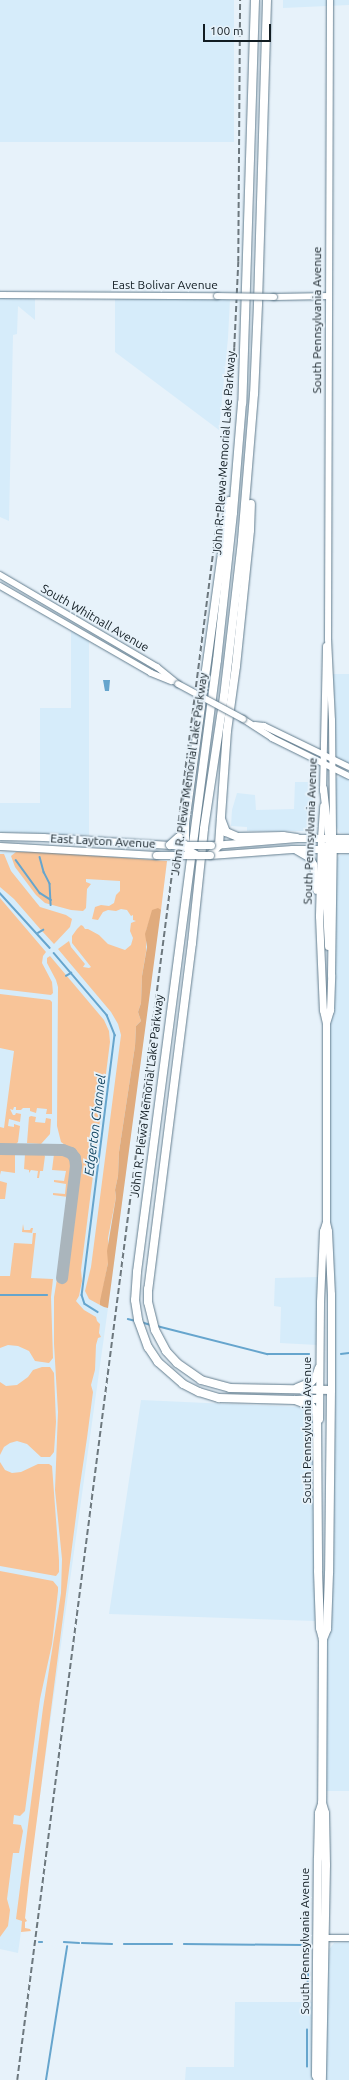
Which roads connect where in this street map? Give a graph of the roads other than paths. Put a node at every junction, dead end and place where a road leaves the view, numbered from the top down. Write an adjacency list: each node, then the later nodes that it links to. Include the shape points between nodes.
1 (250, 0): 7 (main road)
2 (255, 0): 7 (main road, John R. Plewa Memorial Lake Parkway)
3 (267, 0): 6 (main road, John R. Plewa Memorial Lake Parkway)
4 (272, 0): 6 (main road)
5 (330, 0): 9 (street, South Pennsylvania Avenue)
6 (267, 35): 10 (main road, John R. Plewa Memorial Lake Parkway)
7 (251, 104): 11 (main road, John R. Plewa Memorial Lake Parkway)
8 (0, 295): 9 (street, East Bolivar Avenue, bridge)
9 (329, 296): 14 (street, South Pennsylvania Avenue)
10 (254, 394): 24 (main road, via 250,530); 44 (main road, John R. Plewa Memorial Lake Parkway, via 242,541 228,662 204,829 147,1294 152,1322 166,1351 184,1370 211,1383 230,1388)
11 (242, 403): 28 (main road); 47 (main road, John R. Plewa Memorial Lake Parkway, via 234,513 217,660 135,1289 138,1320 148,1347 171,1375 199,1392 220,1398)
12 (0, 575): 15 (street, South Whitnall Avenue, via 157,667)
13 (0, 586): 15 (street, South Whitnall Avenue, via 151,672)
14 (328, 639): 17 (street, South Pennsylvania Avenue); 18 (street, South Pennsylvania Avenue)
15 (178, 684): 16 (street, South Whitnall Avenue, bridge)
16 (255, 725): 17 (street, South Whitnall Avenue, via 264,726); 19 (street, South Whitnall Avenue, via 272,738)
17 (324, 755): 18 (street, South Whitnall Avenue); 19 (street, South Pennsylvania Avenue)
18 (332, 759): 20 (street, South Whitnall Avenue); 21 (street, South Pennsylvania Avenue)
19 (324, 764): 21 (street, South Whitnall Avenue); 23 (street, South Pennsylvania Avenue)
20 (349, 767)
21 (332, 768): 22 (street, South Whitnall Avenue); 29 (street, South Pennsylvania Avenue)
22 (349, 776)
23 (323, 788): 29 (main road)
24 (220, 816): 26 (main road, via 226,832 238,837); 32 (main road)
25 (0, 836): 31 (main road, East Layton Avenue)
26 (297, 838): 29 (main road, East Layton Avenue); 32 (main road, East Layton Avenue)
27 (349, 838): 29 (main road, East Layton Avenue)
28 (183, 840): 31 (main road, bridge); 32 (main road, East Layton Avenue, bridge); 37 (main road, bridge, via 189,851)
29 (327, 843): 30 (main road); 34 (main road, East Layton Avenue); 35 (main road, East Layton Avenue); 36 (main road, via 261,847); 38 (main road, South Pennsylvania Avenue); 39 (main road, South Pennsylvania Avenue, via 331,975 330,1010)
30 (349, 844)
31 (170, 845)
32 (215, 845): 36 (main road)
33 (0, 846): 37 (main road, East Layton Avenue, bridge)
34 (292, 849): 36 (main road, East Layton Avenue); 38 (main road, via 310,858 313,864)
35 (349, 849)
36 (212, 855): 37 (main road, East Layton Avenue, bridge)
37 (196, 856)
38 (319, 916): 39 (main road, South Pennsylvania Avenue, via 323,1010)
39 (326, 1023): 40 (main road, South Pennsylvania Avenue)
40 (326, 1222): 41 (main road, South Pennsylvania Avenue, via 323,1231); 42 (main road, South Pennsylvania Avenue)
41 (320, 1302): 42 (main road); 43 (main road, South Pennsylvania Avenue)
42 (330, 1302): 45 (main road, South Pennsylvania Avenue)
43 (319, 1368): 44 (main road, via 311,1382); 46 (main road, South Pennsylvania Avenue)
44 (291, 1389): 46 (main road, John R. Plewa Memorial Lake Parkway)
45 (331, 1390): 46 (main road, John R. Plewa Memorial Lake Parkway); 49 (main road, South Pennsylvania Avenue, via 329,1573 327,1629)
46 (319, 1394): 47 (main road); 48 (main road, South Pennsylvania Avenue)
47 (295, 1400): 48 (main road, John R. Plewa Memorial Lake Parkway, via 314,1408)
48 (319, 1421): 49 (main road, South Pennsylvania Avenue, via 318,1572 320,1628)
49 (323, 1639): 50 (main road, South Pennsylvania Avenue, via 322,1803 319,1813)
50 (321, 1938): 51 (street); 52 (main road, South Pennsylvania Avenue, via 316,2074); 53 (main road, South Pennsylvania Avenue)
51 (349, 1938)
52 (318, 2080)
53 (322, 2080)

